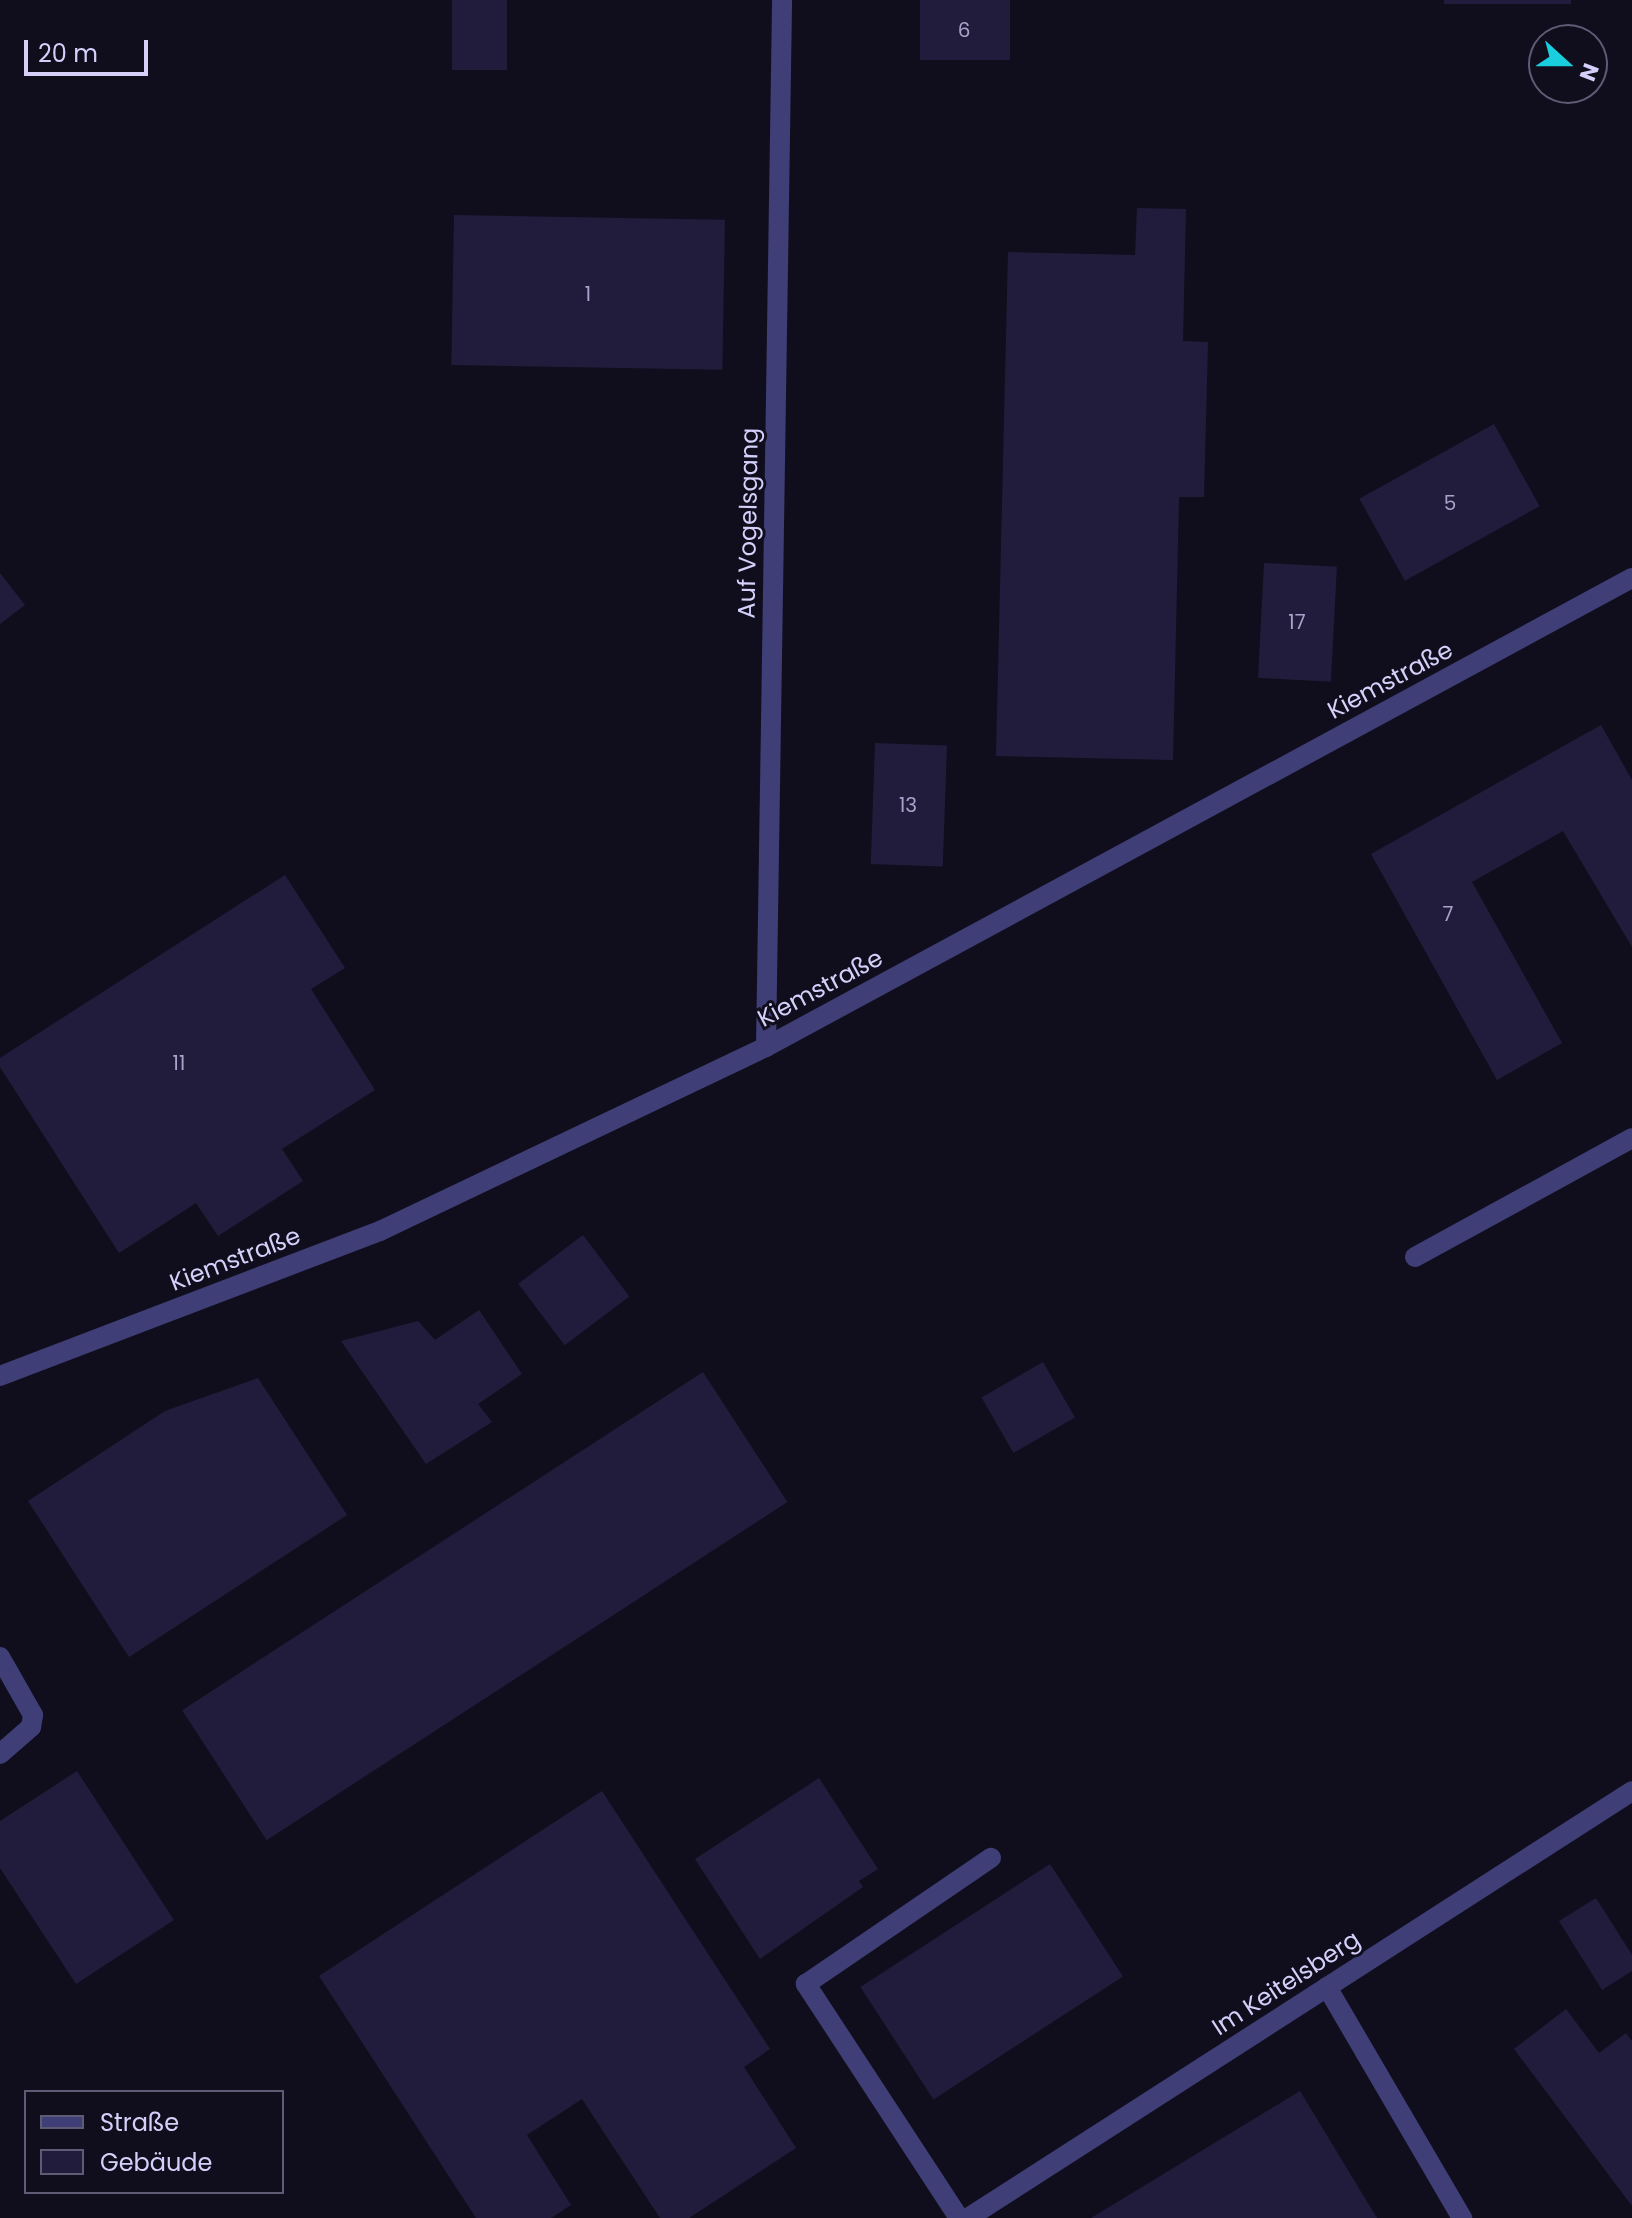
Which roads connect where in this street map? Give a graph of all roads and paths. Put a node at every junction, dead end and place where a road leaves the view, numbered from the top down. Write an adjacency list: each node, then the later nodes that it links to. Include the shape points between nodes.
1 (782, 0): 3 (street, Auf Vogelsgang)
2 (1632, 578): 3 (street, Kiemstraße)
3 (766, 1047): 6 (street, Kiemstraße, via 380,1231)
4 (1632, 1138): 5 (street)
5 (1415, 1257)
6 (0, 1376)
7 (0, 1657): 8 (street, via 33,1715 31,1727)
8 (0, 1754)
9 (1632, 1791): 11 (street, Im Keitelsberg)
10 (991, 1858): 12 (street, via 806,1984)
11 (1327, 1987): 13 (street, Im Keitelsberg); 14 (street)
12 (959, 2218)
13 (968, 2218)
14 (1462, 2218)

